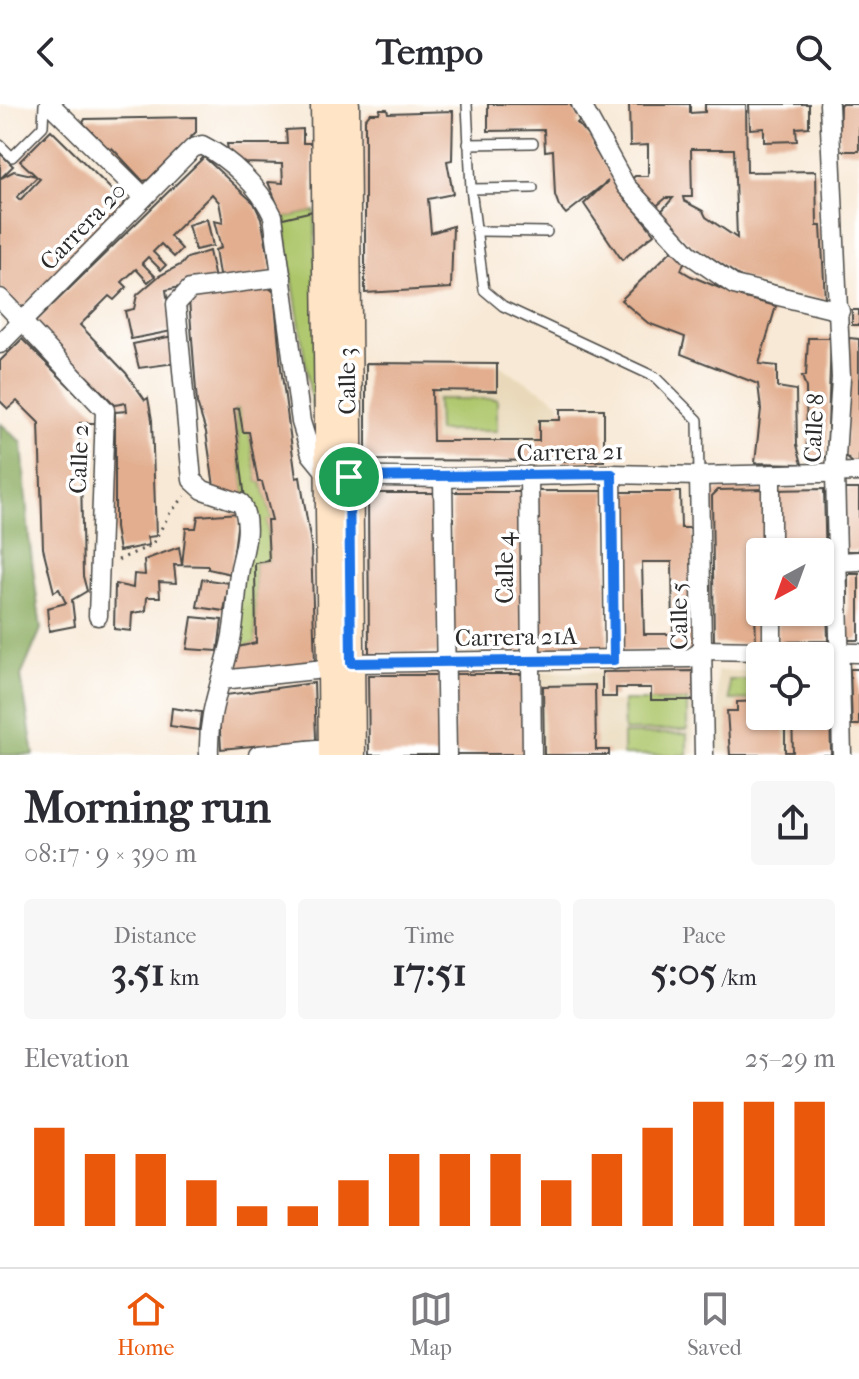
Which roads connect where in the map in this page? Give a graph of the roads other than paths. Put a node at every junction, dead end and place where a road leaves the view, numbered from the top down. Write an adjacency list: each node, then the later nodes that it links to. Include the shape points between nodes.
1 (44, 104): 12 (lane, via 43,126 12,157)
2 (50, 104): 16 (street)
3 (308, 104): 9 (street)
4 (324, 104): 9 (street, Calle 3)
5 (346, 104): 30 (street, Calle 3)
6 (467, 104): 11 (lane)
7 (581, 104): 21 (street, via 626,186 689,254 734,285)
8 (829, 104): 21 (street, Calle 8)
9 (325, 133): 30 (street, Calle 3)
10 (533, 143): 11 (lane)
11 (468, 144): 15 (lane)
12 (0, 145)
13 (202, 145): 16 (street, Carrera 20); 19 (street, Calle 3, via 264,196 273,216)
14 (533, 188): 15 (lane)
15 (471, 189): 17 (lane)
16 (144, 197): 22 (street, Carrera 20)
17 (478, 231): 18 (lane); 29 (lane, via 484,290 503,306 655,377 698,420)
18 (547, 232)
19 (282, 277): 30 (street, Calle 3, via 301,422 311,454); 43 (street, via 190,289 176,304 192,480 241,503 247,529)
20 (0, 298): 22 (street, Calle 2)
21 (840, 311): 25 (street, Calle 8)
22 (24, 322): 23 (street, Carrera 20); 35 (street, Calle 2, via 105,410)
23 (0, 344)
24 (859, 472): 25 (street, Carrera 21)
25 (835, 473): 27 (street, Carrera 21); 34 (street, Calle 8)
26 (612, 474): 28 (street, Carrera 21); 29 (street, Carrera 21); 40 (street)
27 (771, 474): 29 (street, Carrera 21); 32 (street)
28 (529, 476): 31 (street, Carrera 21); 39 (street, Calle 4)
29 (699, 476): 36 (street, Calle 5)
30 (339, 477): 31 (street, Carrera 21); 42 (street, Calle 3)
31 (443, 478): 41 (street)
32 (771, 538)
33 (859, 561): 34 (street)
34 (837, 562): 38 (street, Calle 8)
35 (98, 616)
36 (704, 650): 37 (street, Carrera 21A); 40 (street, Carrera 21A, via 690,658); 50 (street, Calle 5)
37 (746, 651)
38 (850, 653): 51 (street, Calle 8)
39 (530, 660): 40 (street, Carrera 21A); 41 (street, Carrera 21A); 49 (street, Calle 4)
40 (614, 660)
41 (446, 662): 42 (street, Carrera 21A); 48 (street)
42 (341, 665): 43 (street, Carrera 21A); 46 (street, Calle 3); 47 (street, Calle 3)
43 (222, 680): 44 (street, via 211,712)
44 (209, 755)
45 (258, 755): 46 (street, via 317,749)
46 (330, 755)
47 (352, 755)
48 (447, 755)
49 (532, 755)
50 (704, 755)
51 (842, 755)

